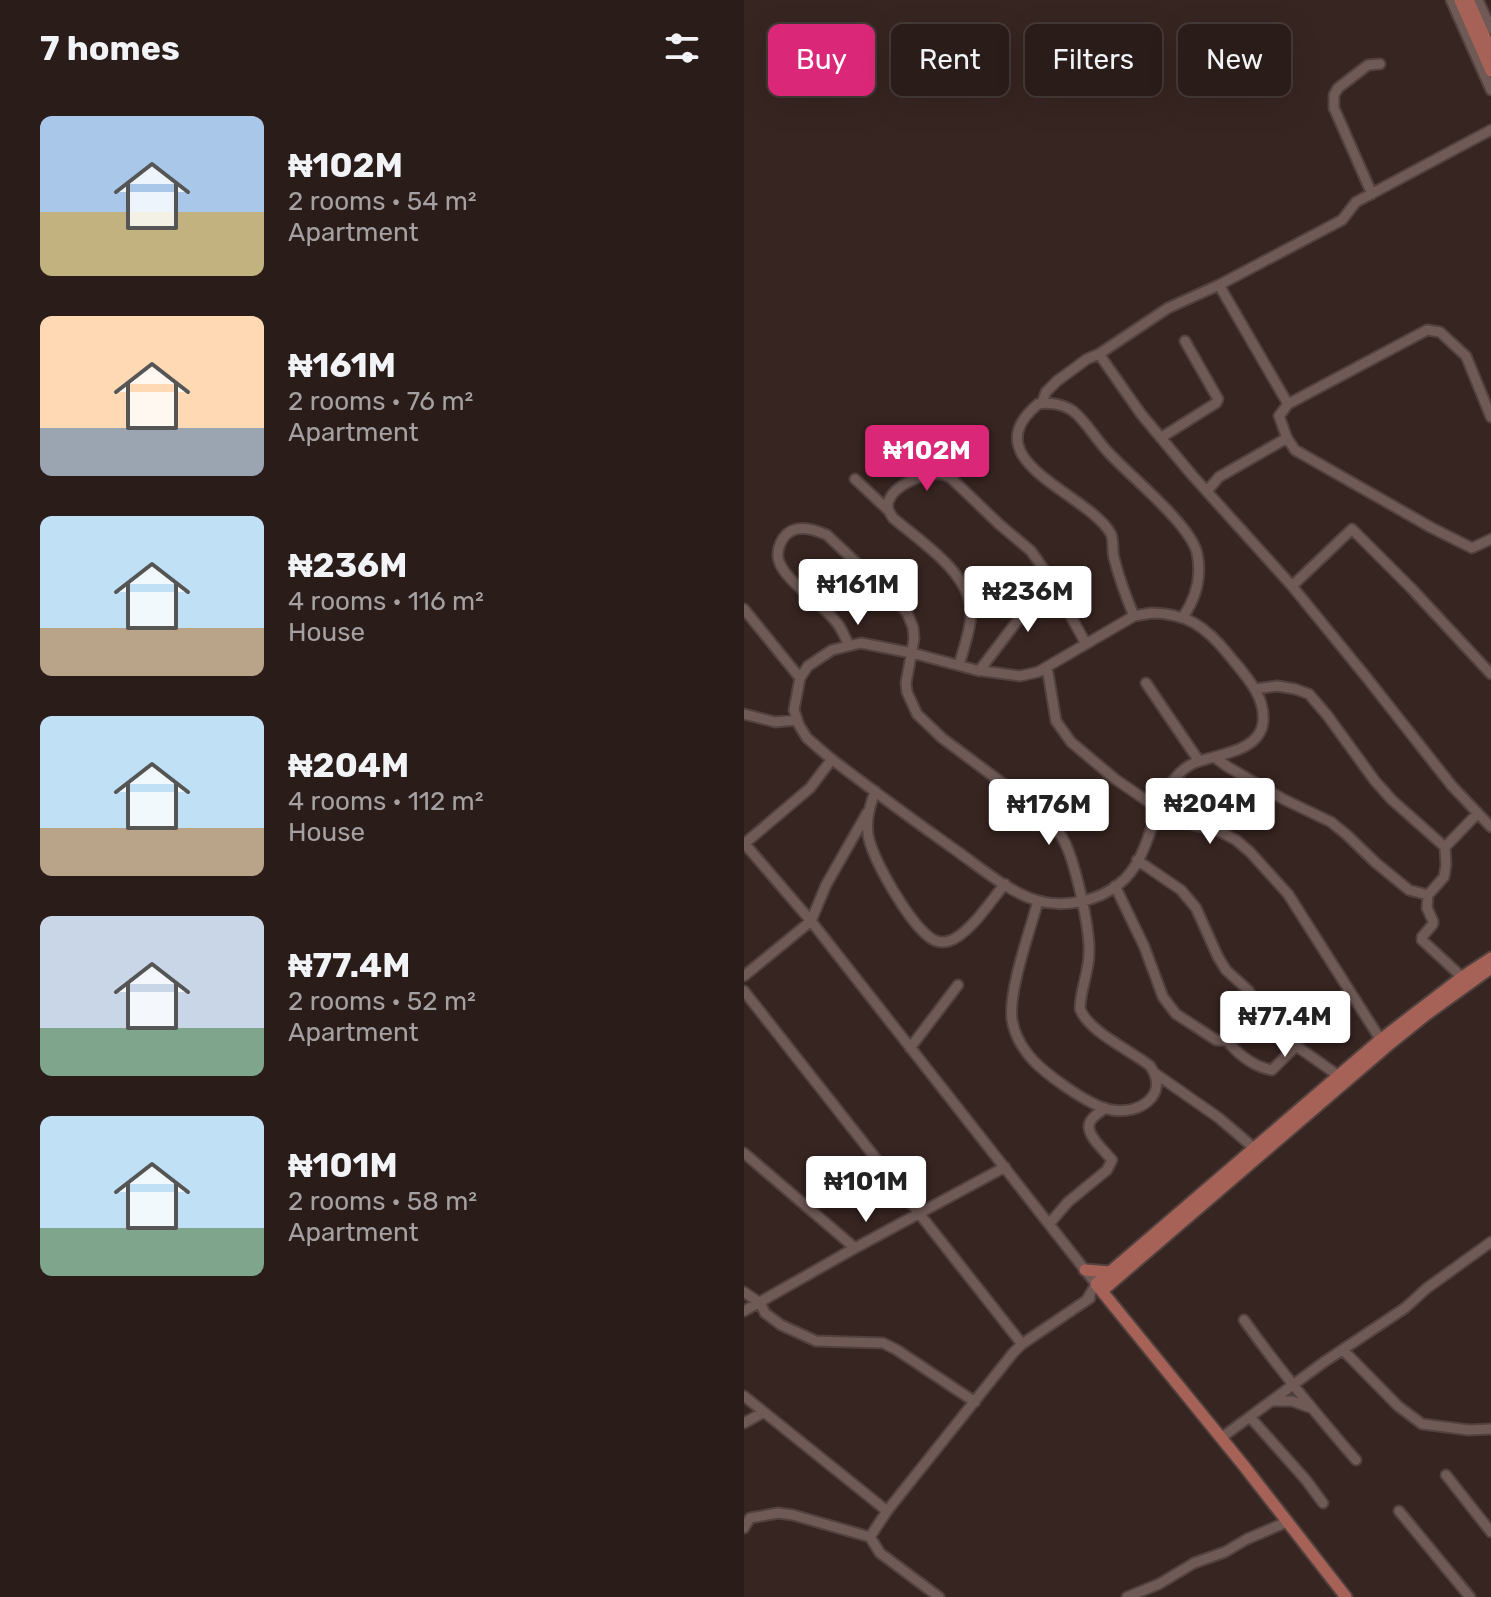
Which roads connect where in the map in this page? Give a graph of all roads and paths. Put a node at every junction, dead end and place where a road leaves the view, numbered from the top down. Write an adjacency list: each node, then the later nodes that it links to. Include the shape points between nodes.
1 (1451, 0): 9 (street)
2 (1460, 0): 8 (main road)
3 (1468, 0): 6 (main road)
4 (1478, 0): 5 (street)
5 (1491, 29)
6 (1491, 51)
7 (1380, 64): 11 (street, via 1368,65 1334,95 1334,108)
8 (1491, 71)
9 (1491, 90)
10 (1491, 130): 11 (street)
11 (1372, 194): 12 (street, via 1356,202 1342,220)
12 (1219, 285): 14 (street, via 1168,308); 16 (street)
13 (1185, 341): 18 (street, via 1218,399)
14 (1099, 354): 15 (street, via 1057,381); 18 (street)
15 (1042, 403): 27 (street, via 1021,424 1019,451 1112,535 1113,556); 28 (street, via 1074,412 1192,541 1198,584)
16 (1288, 404): 17 (street, via 1427,330 1440,332 1466,356); 19 (street, via 1279,416)
17 (1491, 417)
18 (1162, 437): 21 (street)
19 (1287, 438): 21 (street, via 1219,477); 23 (street, via 1308,458 1472,548)
20 (855, 479): 22 (street)
21 (1207, 491): 25 (street)
22 (888, 510): 24 (street, via 895,491 941,473 1031,551); 32 (street, via 962,582 971,612)
23 (1491, 539)
24 (1050, 578): 29 (street); 34 (street)
25 (1292, 586): 35 (street, via 1352,529); 47 (street)
26 (744, 609): 36 (street)
27 (1134, 616): 28 (street); 29 (street)
28 (1183, 617): 38 (street, via 1212,636)
29 (1086, 644): 33 (street)
30 (849, 645): 31 (street); 31 (street, via 838,624 781,567 777,553 789,532 799,528 827,535 896,600 913,627); 36 (street, via 818,658)
31 (912, 653): 32 (street); 56 (street, via 906,683 917,714 1053,824 1064,840)
32 (959, 665): 34 (street)
33 (1047, 667): 34 (street, via 1020,676); 45 (street, via 1056,721 1071,742)
34 (979, 671)
35 (1491, 674)
36 (800, 678): 40 (street)
37 (1146, 683): 43 (street)
38 (1255, 689): 41 (street, via 1263,718 1261,733); 50 (street, via 1277,686 1309,694 1375,781)
39 (744, 714): 40 (street, via 775,722)
40 (797, 720): 42 (street, via 807,738)
41 (1214, 757): 43 (street); 54 (street, via 1331,822 1409,890)
42 (832, 759): 44 (street); 49 (street, via 810,788)
43 (1199, 761): 45 (street, via 1182,770)
44 (875, 791): 46 (street); 52 (street)
45 (1159, 809): 51 (street); 66 (street, via 1236,840 1266,867)
46 (868, 811): 52 (street, via 868,835 891,888 933,940 952,941 963,934); 57 (street)
47 (1478, 813): 48 (street); 50 (street)
48 (1491, 827)
49 (744, 844): 57 (street)
50 (1445, 847): 54 (street, via 1444,877)
51 (1137, 860): 53 (street); 64 (street, via 1181,890 1196,908 1226,970 1249,991)
52 (1005, 884): 55 (street)
53 (1115, 886): 56 (street); 65 (street, via 1163,997 1199,1030)
54 (1428, 895): 61 (street, via 1433,924 1422,940)
55 (1038, 901): 56 (street); 71 (street, via 1015,988 1012,1023 1028,1055 1054,1078)
56 (1081, 901): 69 (street, via 1090,950 1082,1013)
57 (811, 921): 60 (street); 68 (street)
58 (1491, 958): 61 (main road)
59 (1491, 968): 66 (main road)
60 (744, 976)
61 (1462, 977): 66 (main road)
62 (958, 985): 68 (street)
63 (744, 991): 76 (street)
64 (1251, 1014): 65 (street); 67 (street)
65 (1227, 1041): 67 (street, via 1268,1070)
66 (1383, 1044): 70 (main road); 75 (main road)
67 (1296, 1046): 70 (street)
68 (910, 1048): 74 (street)
69 (1156, 1074): 71 (street, via 1158,1087 1148,1102 1124,1111); 72 (street)
70 (1339, 1076): 72 (main road)
71 (1105, 1108): 77 (street, via 1092,1119 1090,1134 1112,1163)
72 (1254, 1148): 75 (main road)
73 (744, 1153): 79 (street)
74 (1005, 1167): 76 (street); 77 (street)
75 (1221, 1182): 81 (main road)
76 (921, 1214): 79 (street); 88 (street)
77 (1049, 1224): 80 (street)
78 (1491, 1242): 89 (street)
79 (855, 1248): 85 (street)
80 (1085, 1270): 81 (main road); 82 (street)
81 (1113, 1276): 82 (main road); 84 (main road)
82 (1099, 1287): 84 (main road); 88 (street)
83 (744, 1292): 85 (street)
84 (1111, 1302): 99 (main road)
85 (760, 1303): 86 (street); 93 (street, via 781,1325 816,1341 883,1343)
86 (744, 1311)
87 (1244, 1320): 90 (street)
88 (1022, 1344): 93 (street)
89 (1343, 1350): 90 (street); 98 (street, via 1422,1424)
90 (1295, 1384): 92 (street); 94 (street)
91 (744, 1396): 95 (street)
92 (1271, 1401): 94 (street); 96 (street)
93 (975, 1402): 103 (street)
94 (1313, 1409): 100 (street)
95 (764, 1412): 97 (street); 103 (street)
96 (1250, 1417): 99 (street); 102 (street)
97 (744, 1423)
98 (1491, 1429)
99 (1221, 1438): 105 (main road)
100 (1356, 1460)
101 (1446, 1475): 107 (street)
102 (1323, 1503)
103 (887, 1511): 108 (street)
104 (1399, 1511): 112 (street)
105 (1287, 1522): 110 (street); 111 (main road)
106 (744, 1528): 108 (street, via 750,1518 778,1513)
107 (1491, 1532)
108 (870, 1537): 109 (street, via 880,1553)
109 (939, 1597)
110 (1127, 1597)
111 (1346, 1597)
112 (1470, 1597)

